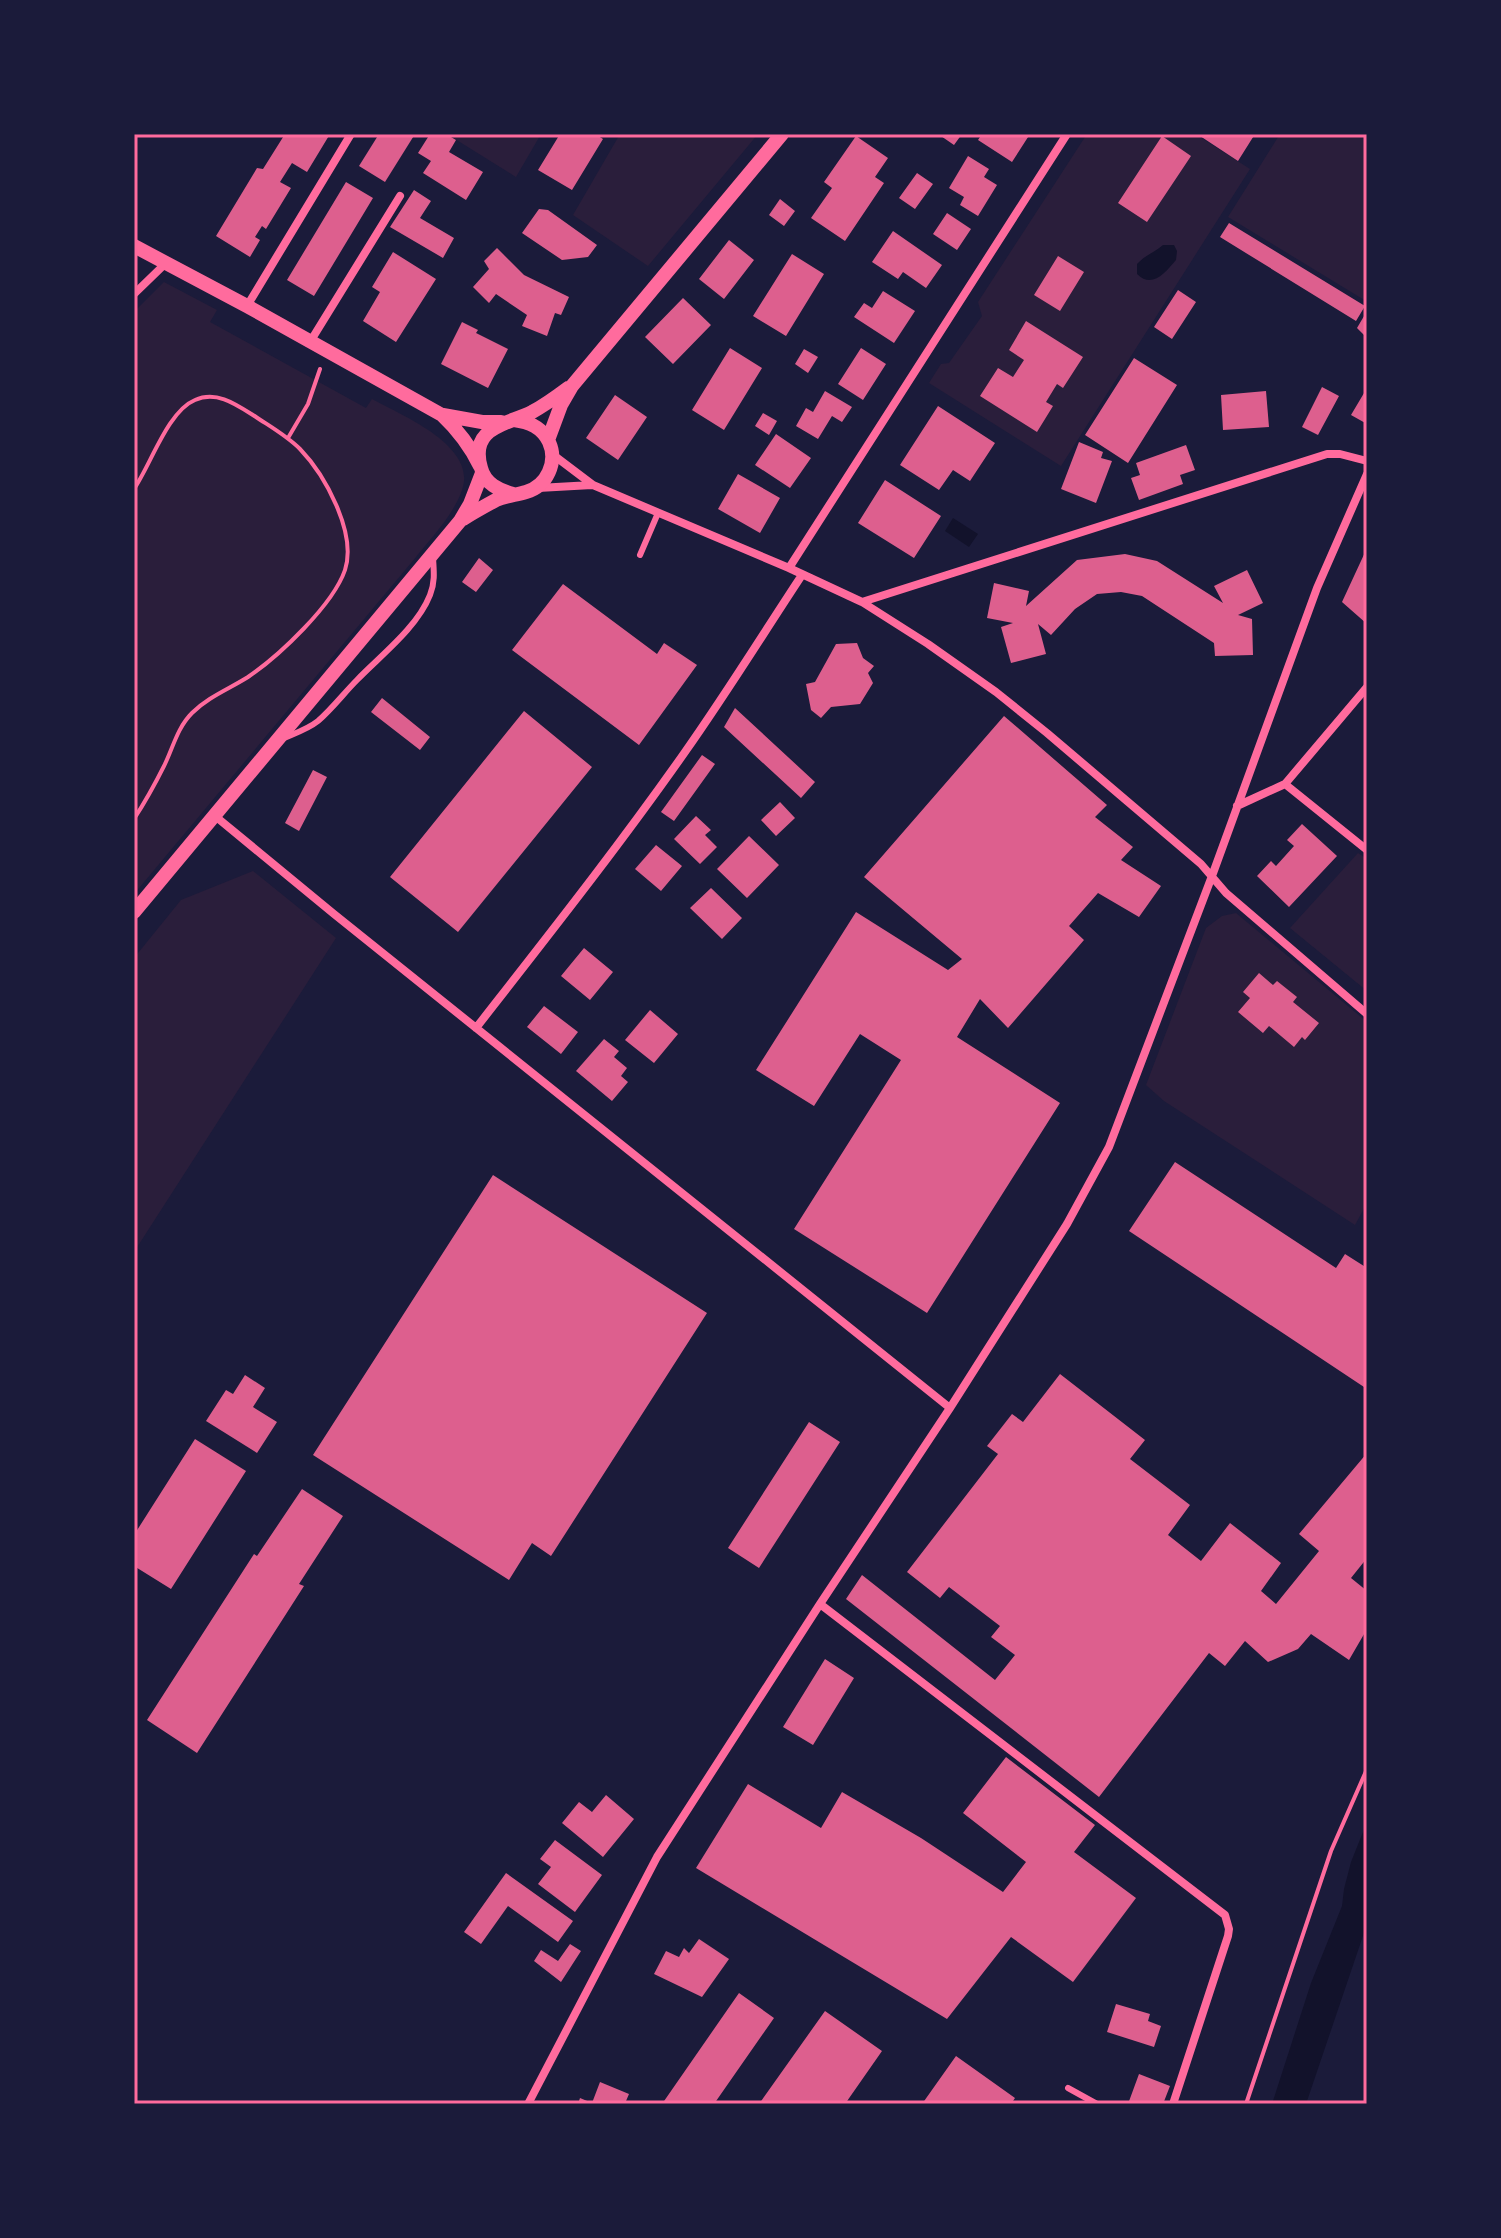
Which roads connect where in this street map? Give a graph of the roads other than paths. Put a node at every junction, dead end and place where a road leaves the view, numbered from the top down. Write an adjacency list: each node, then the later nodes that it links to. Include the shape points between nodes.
1 (351, 134): 8 (street)
2 (782, 134): 10 (street)
3 (1067, 134): 24 (street)
4 (400, 196): 9 (street)
5 (134, 246): 6 (street)
6 (166, 262): 7 (street); 8 (street)
7 (134, 294)
8 (247, 306): 9 (street)
9 (310, 342): 11 (street)
10 (572, 386): 12 (street); 13 (street)
11 (442, 415): 12 (street); 15 (street, via 468,443)
12 (508, 421): 13 (street, via 534,426); 15 (street, via 493,428 481,445)
13 (550, 447): 17 (street); 18 (street, via 551,468)
14 (1367, 461): 26 (street, via 1327,454)
15 (481, 470): 19 (street, via 491,484); 21 (street)
16 (1367, 474): 30 (street, via 1317,588)
17 (593, 485): 18 (street); 20 (street)
18 (536, 488): 19 (street)
19 (513, 494): 21 (street)
20 (658, 513): 23 (lane); 24 (street)
21 (460, 521): 22 (street)
22 (433, 554): 28 (street); 28 (lane, via 432,592 403,634 317,721)
23 (640, 555)
24 (789, 568): 25 (street)
25 (802, 575): 26 (street); 36 (street, via 683,754)
26 (862, 602): 33 (street, via 1011,704)
27 (1367, 687): 29 (street)
28 (277, 740): 31 (street)
29 (1285, 784): 30 (street); 32 (street)
30 (1237, 806): 33 (street)
31 (215, 816): 34 (street); 36 (street)
32 (1367, 850)
33 (1212, 876): 35 (street); 37 (street, via 1109,1147 1067,1224)
34 (134, 912)
35 (1367, 1014)
36 (476, 1028): 37 (street)
37 (950, 1408): 38 (street)
38 (820, 1604): 40 (street, via 657,1857); 42 (street, via 1220,1910 1228,1922 1228,1936)
39 (1068, 2088): 41 (lane)
40 (528, 2104)
41 (1097, 2104)
42 (1173, 2104)

